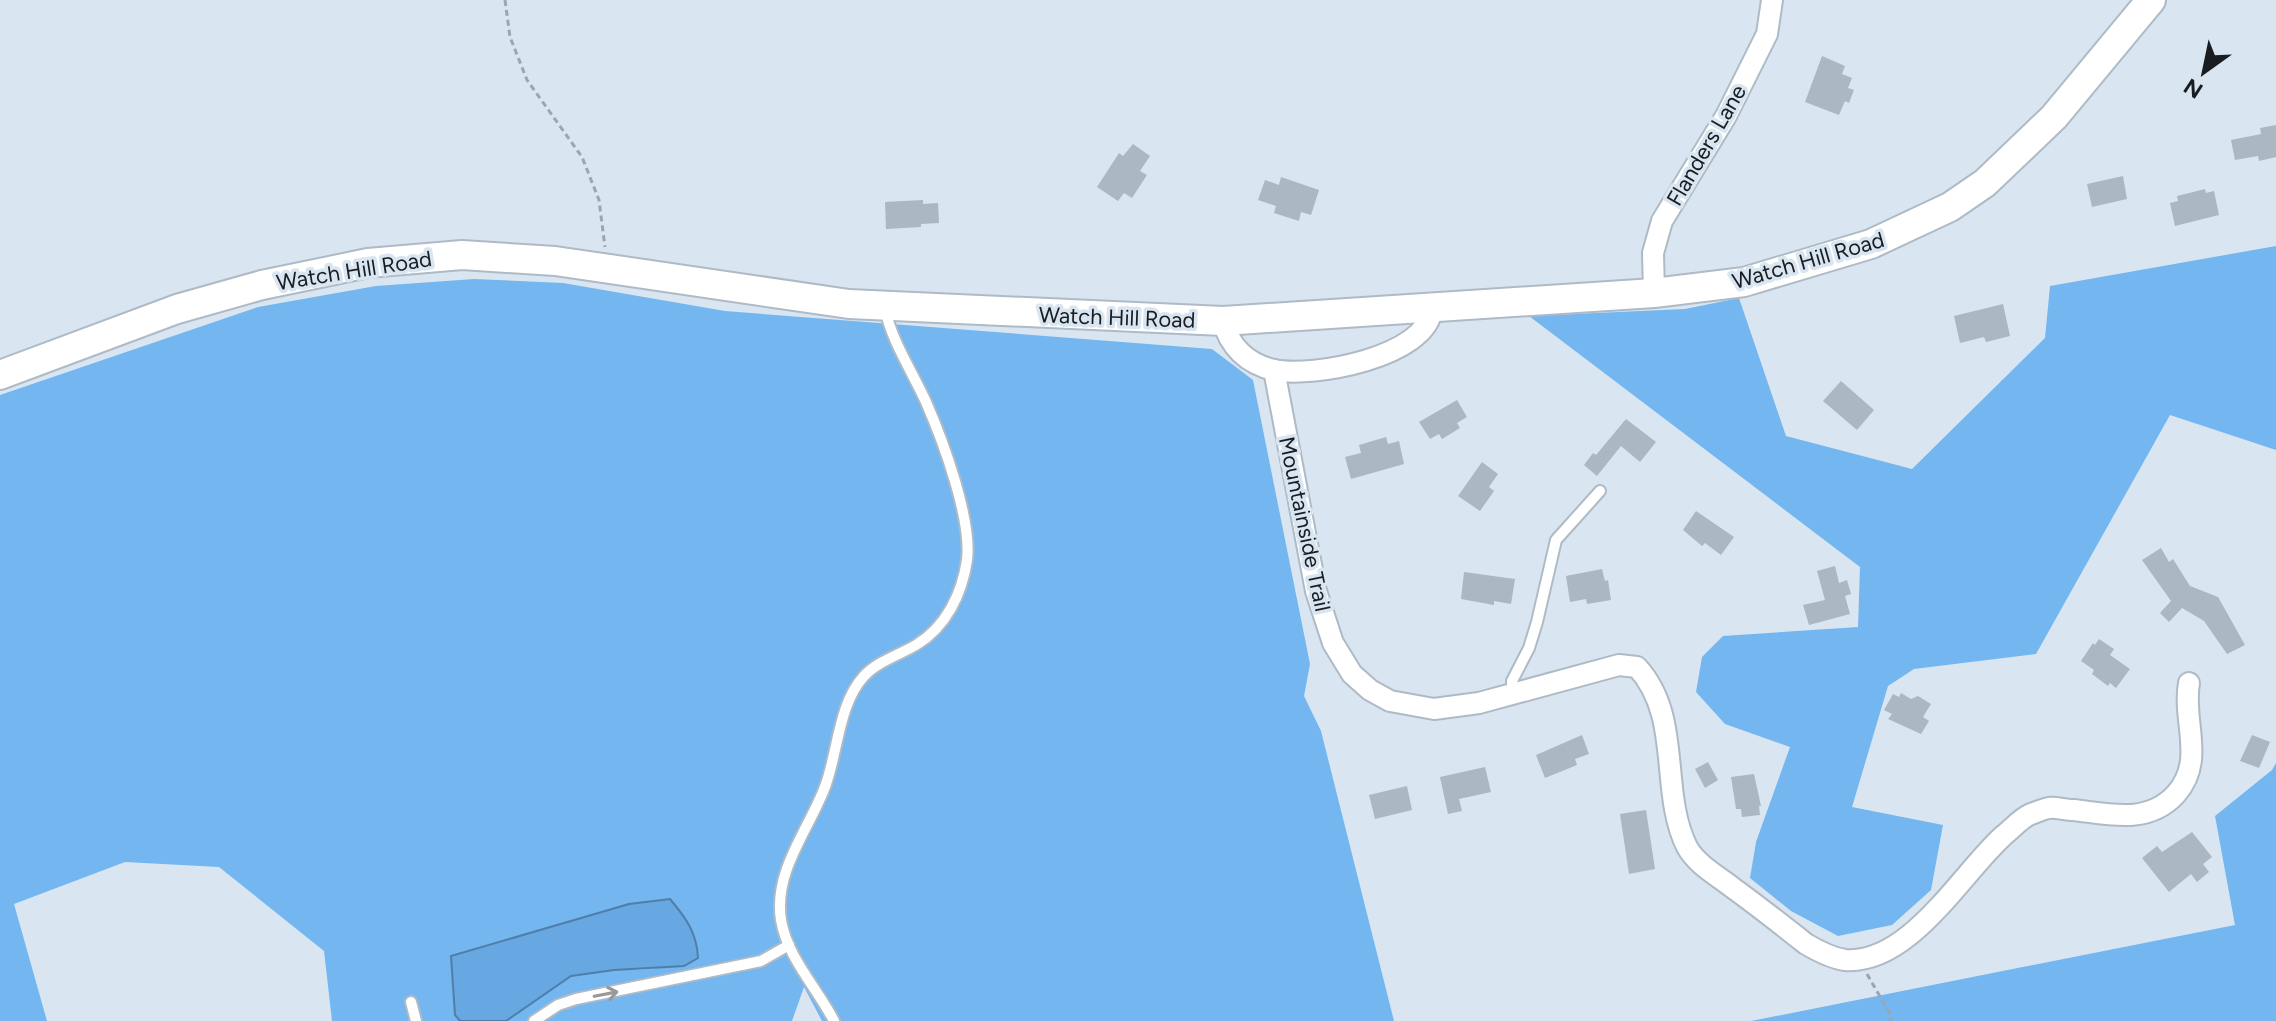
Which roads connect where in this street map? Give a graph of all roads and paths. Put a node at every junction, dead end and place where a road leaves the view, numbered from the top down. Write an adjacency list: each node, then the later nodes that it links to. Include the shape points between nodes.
1 (505, 0): 4 (path, via 510,37 527,80 582,157 599,200)
2 (1772, 0): 5 (street, Flanders Lane, via 1767,34 1726,116 1662,221 1653,253)
3 (2151, 0): 5 (street, Watch Hill Road, via 2054,117 1985,183 1950,207 1871,244 1766,277)
4 (607, 269): 6 (street, Watch Hill Road); 10 (street, Watch Hill Road, via 462,255 354,266 177,309)
5 (1654, 293): 7 (street, Watch Hill Road)
6 (884, 307): 8 (street, Watch Hill Road); 14 (lane, via 959,495 967,557 955,603 938,627 885,660 853,690 825,786 782,885 780,916)
7 (1432, 309): 8 (street, Watch Hill Road); 9 (street, via 1424,330 1385,353 1326,369)
8 (1223, 321): 9 (street, via 1237,351)
9 (1274, 370): 13 (street, Mountainside Trail, via 1316,591 1333,643 1352,674 1390,701 1434,709)
10 (0, 375)
11 (1600, 491): 13 (lane, via 1556,540 1537,622)
12 (2189, 683): 15 (street, via 2192,765 2164,804 2124,817 2051,808 2026,816 1907,938)
13 (1512, 693): 15 (street, Mountainside Trail, via 1619,665 1637,667 1659,702 1678,824 1689,850 1706,869 1806,944 1842,960)
14 (789, 945): 18 (lane, one-way to 14, via 576,999 761,961); 19 (lane)
15 (1860, 960): 20 (path)
16 (411, 1002): 17 (lane)
17 (416, 1021)
18 (534, 1021)
19 (834, 1021)
20 (1891, 1021)

